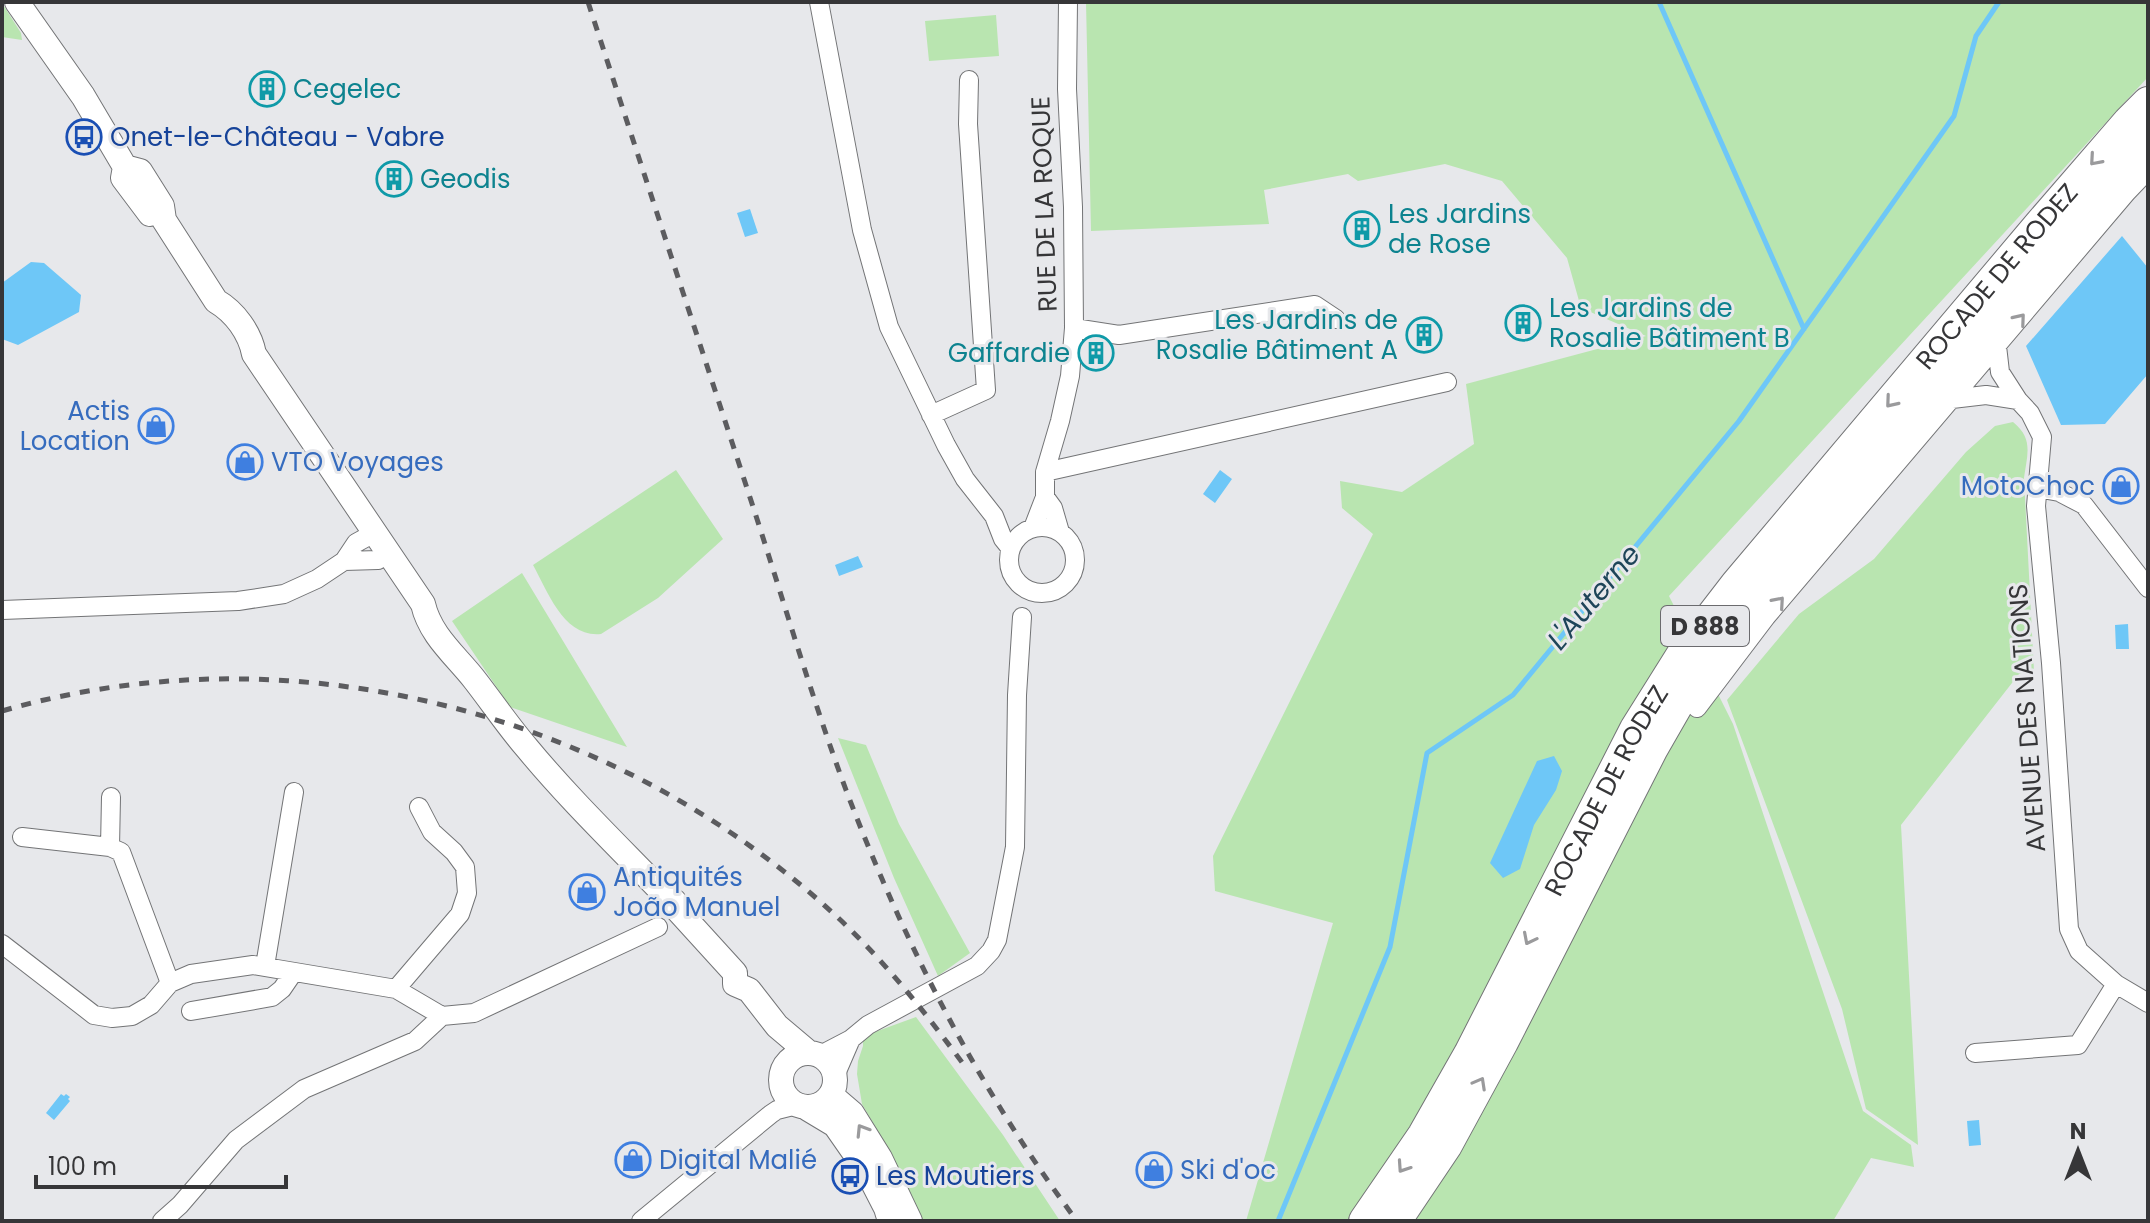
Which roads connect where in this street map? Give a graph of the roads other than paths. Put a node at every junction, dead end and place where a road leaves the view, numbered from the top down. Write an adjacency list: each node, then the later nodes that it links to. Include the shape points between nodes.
1 (17, 2): 20 (main road, via 83,96 125,167 123,178 150,214 164,220 216,301 218,315 242,348 254,354)
2 (819, 2): 14 (street, via 870,258 889,327)
3 (1068, 2): 9 (street, RUE DE LA ROQUE)
4 (969, 80): 14 (street, via 986,390)
5 (2148, 103): 56 (highway, ROCADE DE RODEZ / D 888, one-way to 56, via 1683,654 1636,729 1470,1054 1424,1135)
6 (2148, 136): 47 (highway, ROCADE DE RODEZ / D 888, via 1709,658 1652,748)
7 (2148, 170): 10 (street, one-way to 7)
8 (1336, 319): 9 (street, via 1315,305 1119,335)
9 (1074, 328): 15 (street, RUE DE LA ROQUE, via 1070,376)
10 (1997, 346): 12 (street); 13 (street, AVENUE DES NATIONS, via 2000,372)
11 (1447, 382): 15 (street)
12 (1952, 399): 13 (street, via 1986,395); 30 (street, one-way to 12, via 1766,617)
13 (2018, 400): 16 (street, AVENUE DES NATIONS, via 2042,437)
14 (931, 415): 18 (street, via 965,479)
15 (1045, 472): 17 (street, RUE DE LA ROQUE)
16 (2037, 488): 26 (street, via 2084,505); 41 (street, AVENUE DES NATIONS, via 2069,929 2079,951)
17 (1045, 497): 19 (street, RUE DE LA ROQUE); 21 (street, RUE DE LA ROQUE)
18 (999, 525): 19 (street); 22 (street)
19 (1028, 530): 21 (street); 22 (street)
20 (376, 532): 23 (main road); 24 (street, via 356,543)
21 (1060, 532): 27 (street, via 1073,549 1073,570 1063,585)
22 (1011, 549): 25 (street, via 1010,567)
23 (390, 553): 24 (street, via 378,560); 36 (main road, via 528,750)
24 (344, 561): 28 (street, via 284,594 238,601)
25 (1019, 583): 27 (street); 29 (street)
26 (2147, 584)
27 (1047, 592): 29 (street)
28 (2, 610)
29 (1022, 617): 50 (street, via 1015,847 997,940 977,966 868,1025)
30 (1697, 708): 47 (highway, via 1530,1009)
31 (294, 792): 38 (street)
32 (111, 797): 35 (street)
33 (419, 807): 42 (street, via 432,832 465,867 467,893 460,914)
34 (22, 837): 35 (street)
35 (110, 847): 40 (street, via 121,852)
36 (677, 909): 45 (street, via 658,927 474,1013); 46 (main road)
37 (2, 944): 40 (street, via 94,1015 132,1016 151,1005)
38 (265, 966): 39 (street); 40 (street, via 191,974)
39 (293, 973): 42 (street); 44 (street, via 272,997)
40 (170, 983)
41 (2116, 984): 43 (street, AVENUE DES NATIONS); 48 (street, via 2078,1045)
42 (396, 989): 45 (street)
43 (2148, 1003)
44 (191, 1011)
45 (442, 1016): 52 (street, via 415,1041 304,1089 236,1140)
46 (777, 1026): 49 (main road); 50 (main road)
47 (1502, 1042): 57 (highway, ROCADE DE RODEZ / D 888, one-way to 47, via 1446,1145)
48 (1975, 1053)
49 (787, 1064): 50 (main road, via 793,1058); 51 (main road, via 781,1079)
50 (825, 1070): 51 (main road, via 820,1105); 55 (main road, one-way to 50, via 880,1158)
51 (791, 1104): 53 (street); 54 (main road, via 835,1125 867,1171)
52 (162, 1221)
53 (641, 1221)
54 (890, 1221)
55 (910, 1221)
56 (1365, 1221)
57 (1395, 1221)

